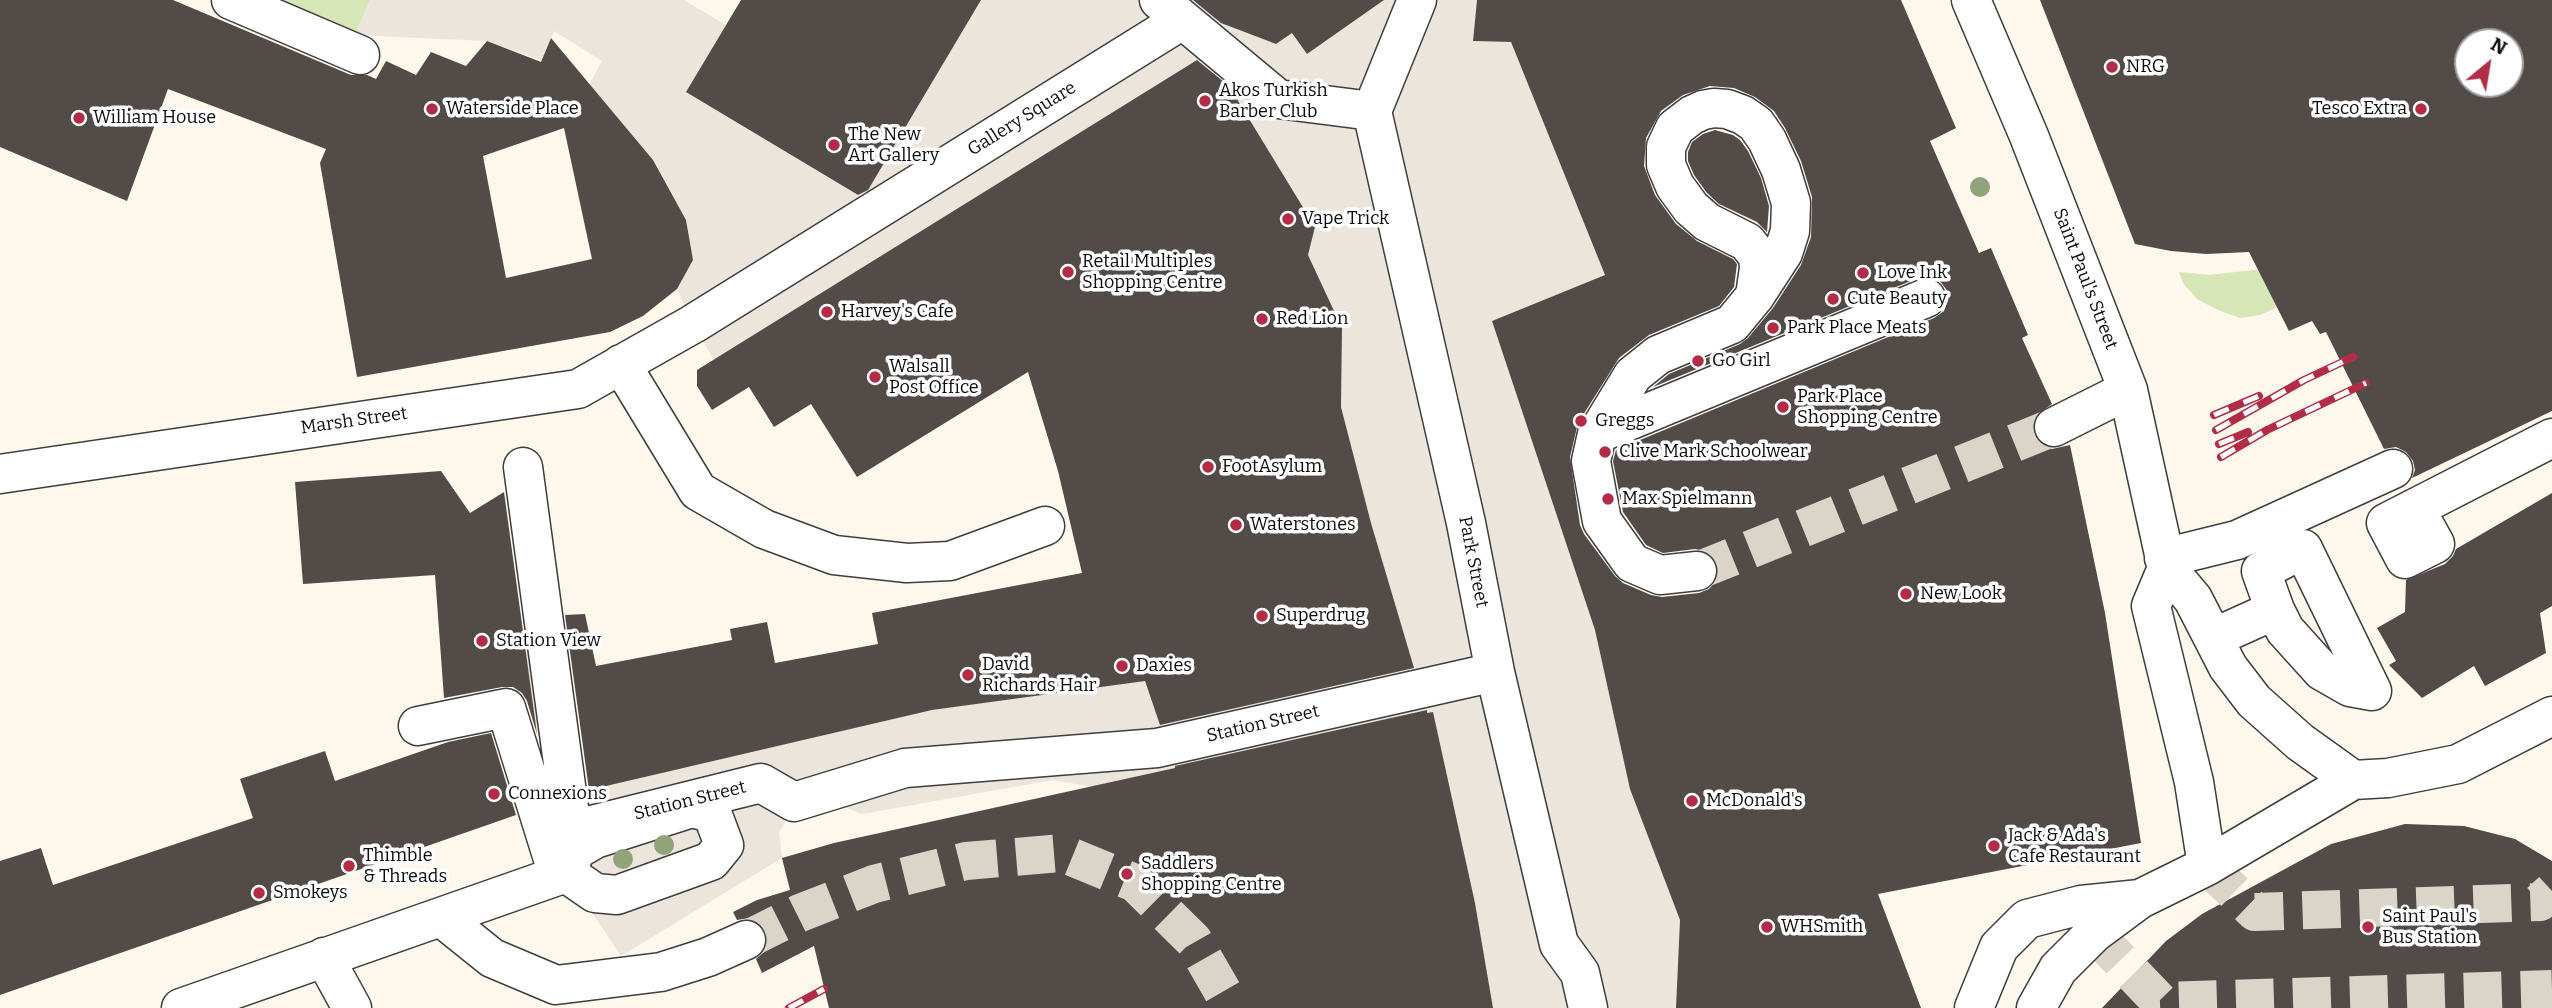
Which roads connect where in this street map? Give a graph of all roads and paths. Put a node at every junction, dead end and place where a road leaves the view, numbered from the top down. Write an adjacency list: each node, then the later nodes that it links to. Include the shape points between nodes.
1 (231, 0): 5 (street)
2 (1417, 0): 6 (street)
3 (1970, 0): 11 (street, Saint Paul's Street, via 2029,136)
4 (1171, 10): 6 (street, via 1278,99); 9 (street, Gallery Square)
5 (360, 55)
6 (1372, 111): 24 (street, Park Street, via 1466,523)
7 (1755, 296): 7 (street, via 1758,256 1747,242 1707,222 1691,208 1666,166 1666,147 1675,128 1703,110 1727,110 1756,124 1782,170 1791,203 1790,231 1783,253); 13 (street, via 1732,324 1658,355 1633,375)
8 (1926, 298): 13 (street)
9 (693, 324): 10 (street, Marsh Street)
10 (621, 365): 17 (street, Marsh Street, via 578,388); 19 (street, via 698,491 764,528 811,547 834,555 907,563 950,561)
11 (2128, 390): 12 (street); 20 (street, Saint Paul's Street)
12 (2054, 427)
13 (1597, 434): 21 (street, via 1591,461 1602,521 1632,564 1660,575)
14 (2552, 438): 18 (street)
15 (523, 467): 28 (street)
16 (2393, 469): 20 (street, via 2237,540)
17 (0, 474)
18 (2415, 508)
19 (1045, 526)
20 (2165, 563): 23 (street, Saint Paul's Street, via 2193,599); 29 (street, via 2151,606 2194,782)
21 (1697, 571)
22 (2275, 610): 23 (street)
23 (2213, 638): 27 (street, Saint Paul's Street, via 2254,701)
24 (1495, 672): 28 (street, Station Street, via 1157,748 905,768 794,802 761,783); 37 (street, Park Street, via 1559,944 1580,973)
25 (2552, 716): 27 (street, via 2458,764)
26 (418, 726): 30 (street, via 506,708)
27 (2353, 780): 29 (street)
28 (572, 831): 30 (street)
29 (2207, 866): 31 (street)
30 (562, 874): 32 (street)
31 (2140, 899): 38 (street, via 2081,905 2027,919 2000,947); 39 (street, via 2094,933 2058,969)
32 (440, 917): 33 (street, via 492,958 556,985 661,972); 34 (street)
33 (746, 940)
34 (324, 957): 35 (street); 36 (street)
35 (180, 1008)
36 (352, 1008)
37 (1588, 1008)
38 (1974, 1008)
39 (2036, 1008)

